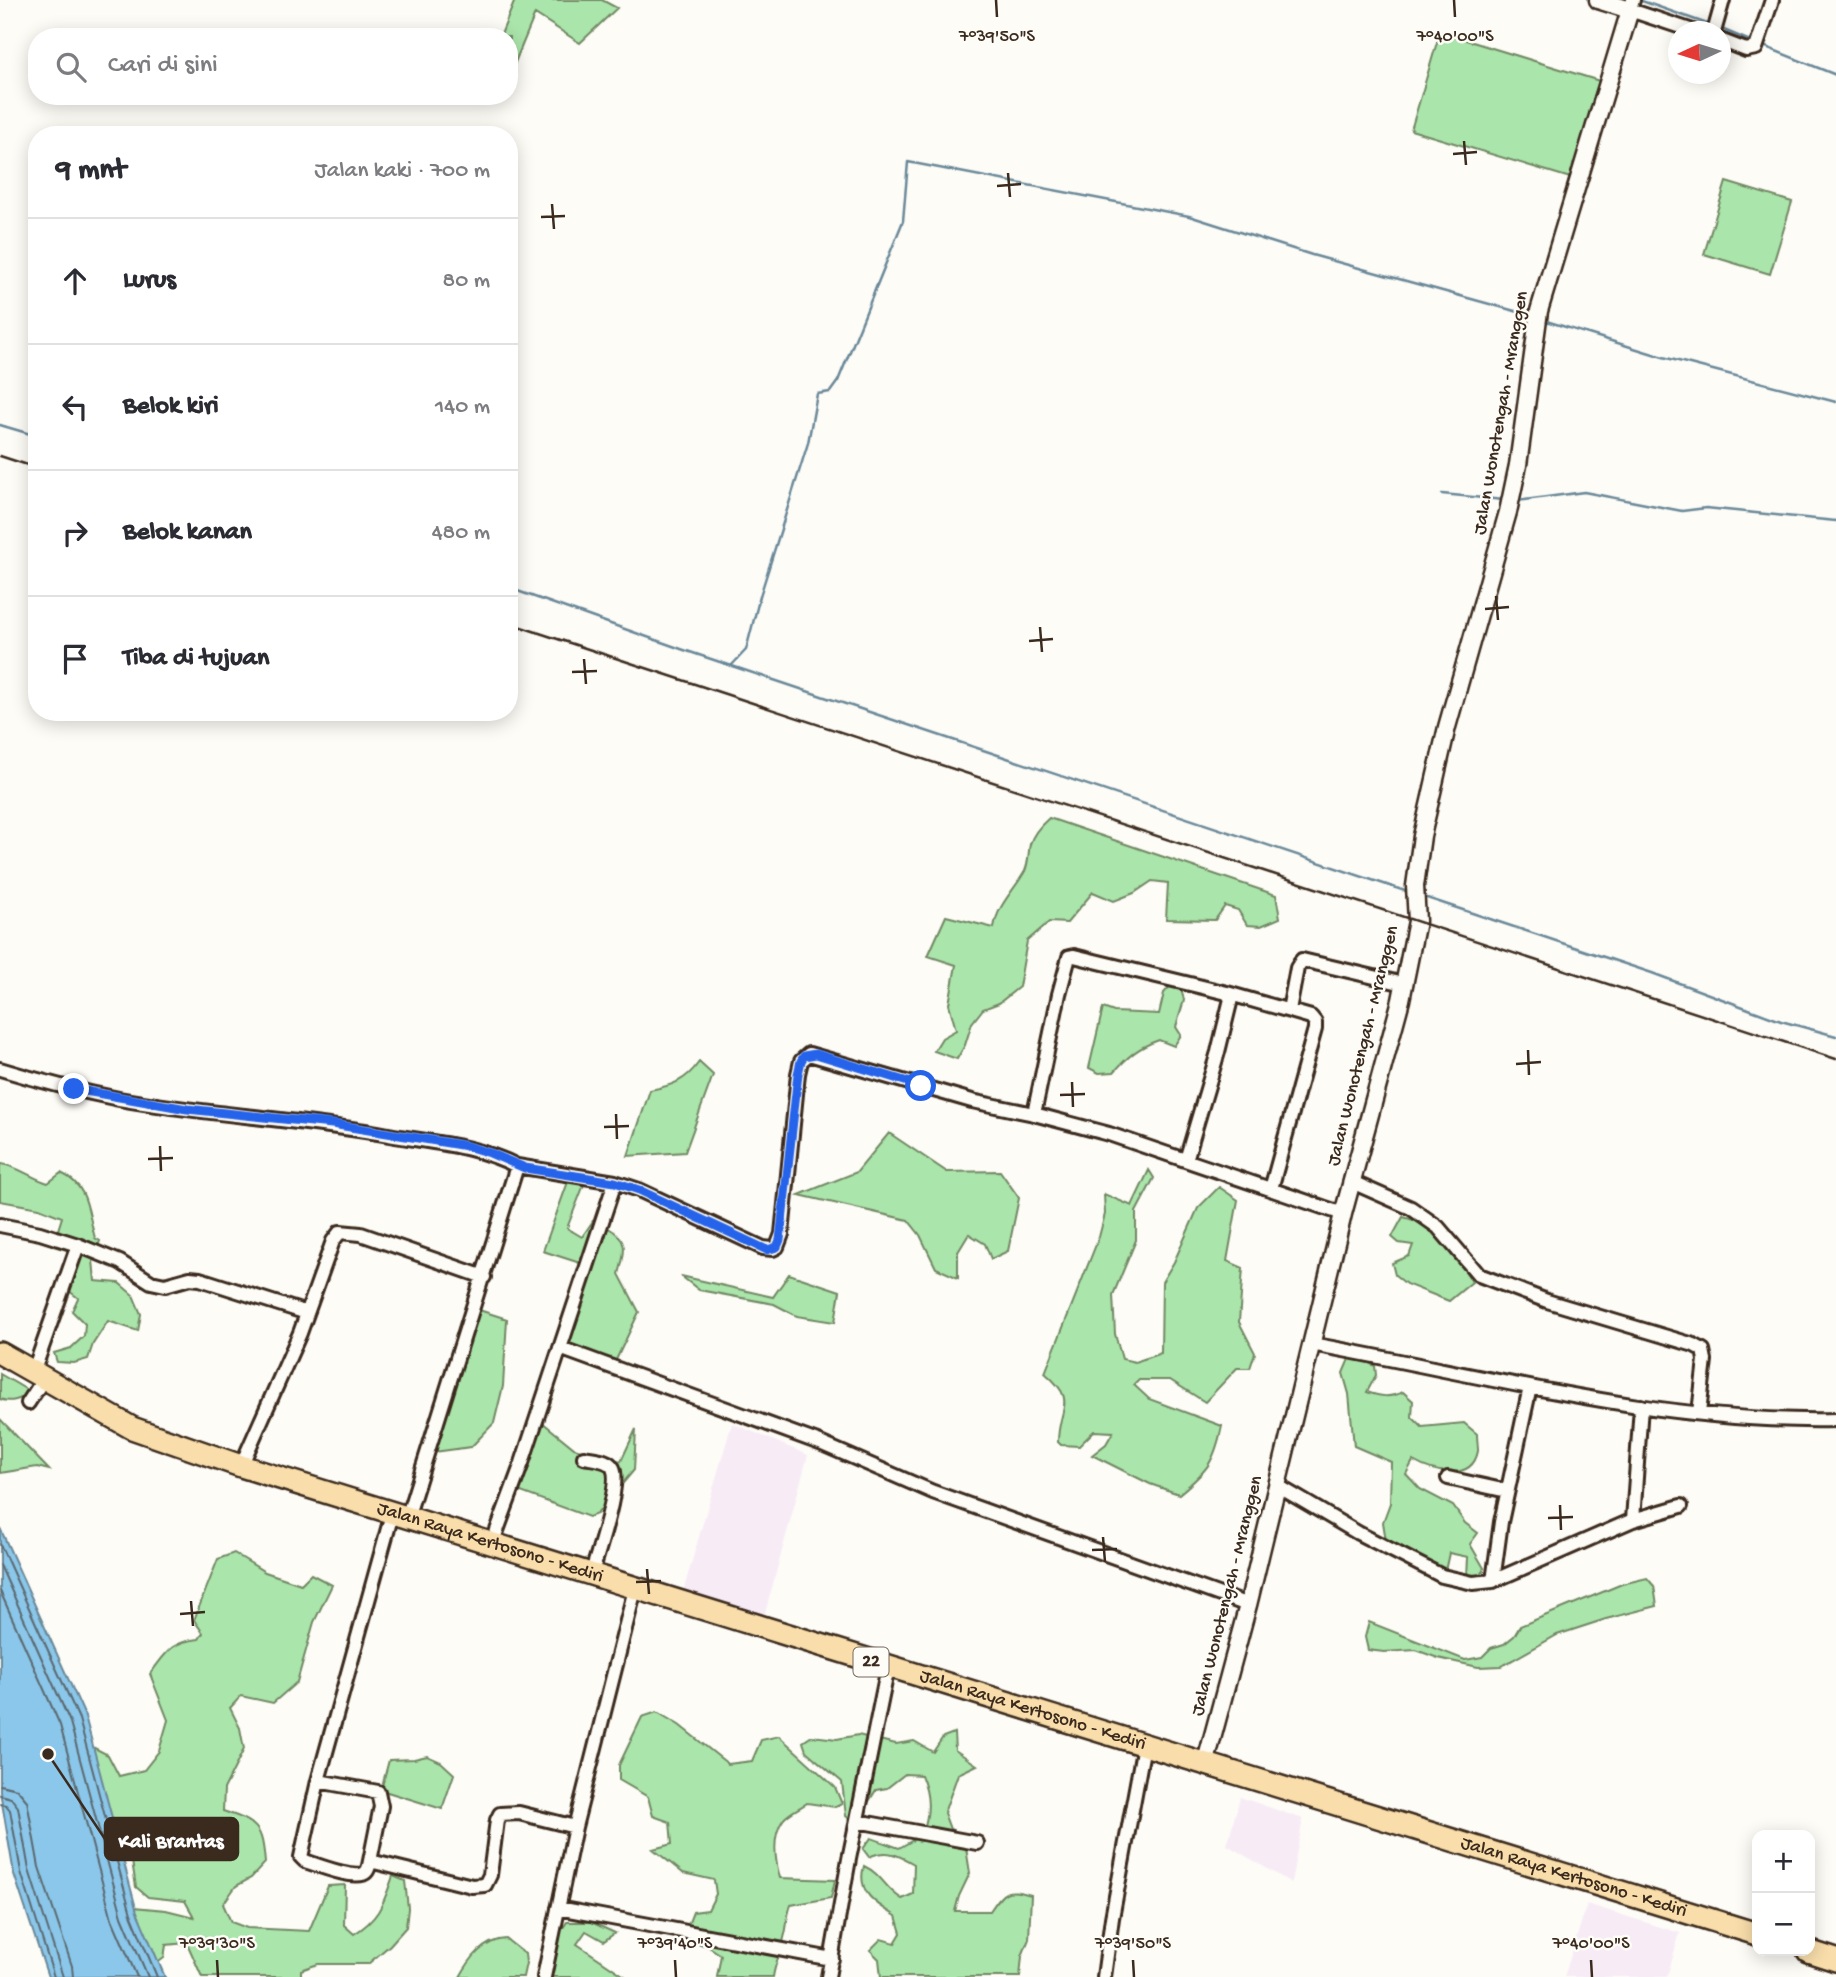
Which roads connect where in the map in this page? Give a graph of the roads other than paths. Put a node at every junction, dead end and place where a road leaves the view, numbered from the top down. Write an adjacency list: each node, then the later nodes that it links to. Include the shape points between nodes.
1 (1598, 0): 4 (street)
2 (1723, 0): 6 (street)
3 (1772, 0): 7 (street, via 1758,43 1746,50)
4 (1631, 5): 5 (street); 8 (street, Jalan Wonotengah - Mranggen, via 1538,318 1502,538 1447,727 1422,836 1415,894 1417,921)
5 (1670, 21)
6 (1717, 21)
7 (1731, 44)
8 (1404, 984): 10 (street, via 1302,960); 16 (street, Jalan Wonotengah - Mranggen)
9 (1227, 993): 10 (street); 12 (street, via 1069,957); 13 (street, via 1231,999 1218,1052)
10 (1289, 1010): 17 (street, via 1311,1017 1315,1028)
11 (0, 1069): 14 (street, via 119,1099 332,1124 467,1146)
12 (1034, 1114): 13 (street); 15 (street, via 809,1054 801,1061 798,1074 777,1247 767,1250)
13 (1186, 1160): 17 (street)
14 (517, 1166): 15 (street); 21 (street)
15 (615, 1182): 24 (street)
16 (1352, 1182): 18 (street, Jalan Wonotengah - Mranggen); 30 (street, via 1411,1208 1438,1227 1479,1275 1703,1350)
17 (1271, 1189): 18 (street)
18 (1343, 1214): 23 (street, Jalan Wonotengah - Mranggen)
19 (0, 1225): 20 (street)
20 (78, 1245): 22 (street, via 120,1262 151,1282 165,1285 200,1279); 26 (street)
21 (484, 1277): 22 (street, via 361,1234 340,1232); 38 (street)
22 (307, 1314): 33 (street)
23 (1311, 1344): 27 (street); 35 (street, Jalan Wonotengah - Mranggen)
24 (560, 1348): 40 (street); 44 (street, via 820,1443 933,1492)
25 (0, 1353): 26 (highway, Jalan Raya Kertosono - Kediri / 22)
26 (38, 1376): 28 (street); 33 (highway, Jalan Raya Kertosono - Kediri / 22, via 132,1428)
27 (1530, 1387): 29 (street); 36 (street)
28 (28, 1403)
29 (1640, 1406): 30 (street); 39 (street)
30 (1699, 1413): 31 (street)
31 (1836, 1420)
32 (583, 1457): 41 (street, via 610,1464 615,1475)
33 (241, 1466): 38 (highway, Jalan Raya Kertosono - Kediri / 22)
34 (1448, 1478): 36 (street)
35 (1278, 1486): 42 (street, via 1442,1576 1474,1583); 44 (street, Jalan Wonotengah - Mranggen)
36 (1507, 1491): 42 (street)
37 (1681, 1506): 39 (street)
38 (399, 1516): 40 (highway, Jalan Raya Kertosono - Kediri / 22); 48 (street)
39 (1633, 1520): 42 (street)
40 (492, 1544): 41 (highway, Jalan Raya Kertosono - Kediri / 22)
41 (591, 1575): 43 (highway, Jalan Raya Kertosono - Kediri / 22)
42 (1493, 1581)
43 (635, 1589): 45 (highway, Jalan Raya Kertosono - Kediri / 22); 50 (street)
44 (1248, 1605): 47 (street, Jalan Wonotengah - Mranggen)
45 (888, 1667): 46 (highway, Jalan Raya Kertosono - Kediri / 22); 49 (street)
46 (1144, 1745): 47 (highway, Jalan Raya Kertosono - Kediri / 22); 60 (street)
47 (1205, 1765): 54 (highway, Jalan Raya Kertosono - Kediri / 22)
48 (318, 1781): 52 (street, via 378,1792 381,1806); 52 (street, via 301,1857 353,1875 368,1870)
49 (857, 1821): 51 (street); 56 (street)
50 (575, 1827): 52 (street, via 519,1813 500,1814 490,1875 480,1886); 53 (street)
51 (977, 1843)
52 (370, 1861)
53 (558, 1908): 56 (street); 58 (street)
54 (1752, 1932)
55 (1815, 1953): 57 (highway)
56 (832, 1959): 59 (street)
57 (1836, 1960)
58 (544, 1977)
59 (828, 1977)
60 (1104, 1977)

